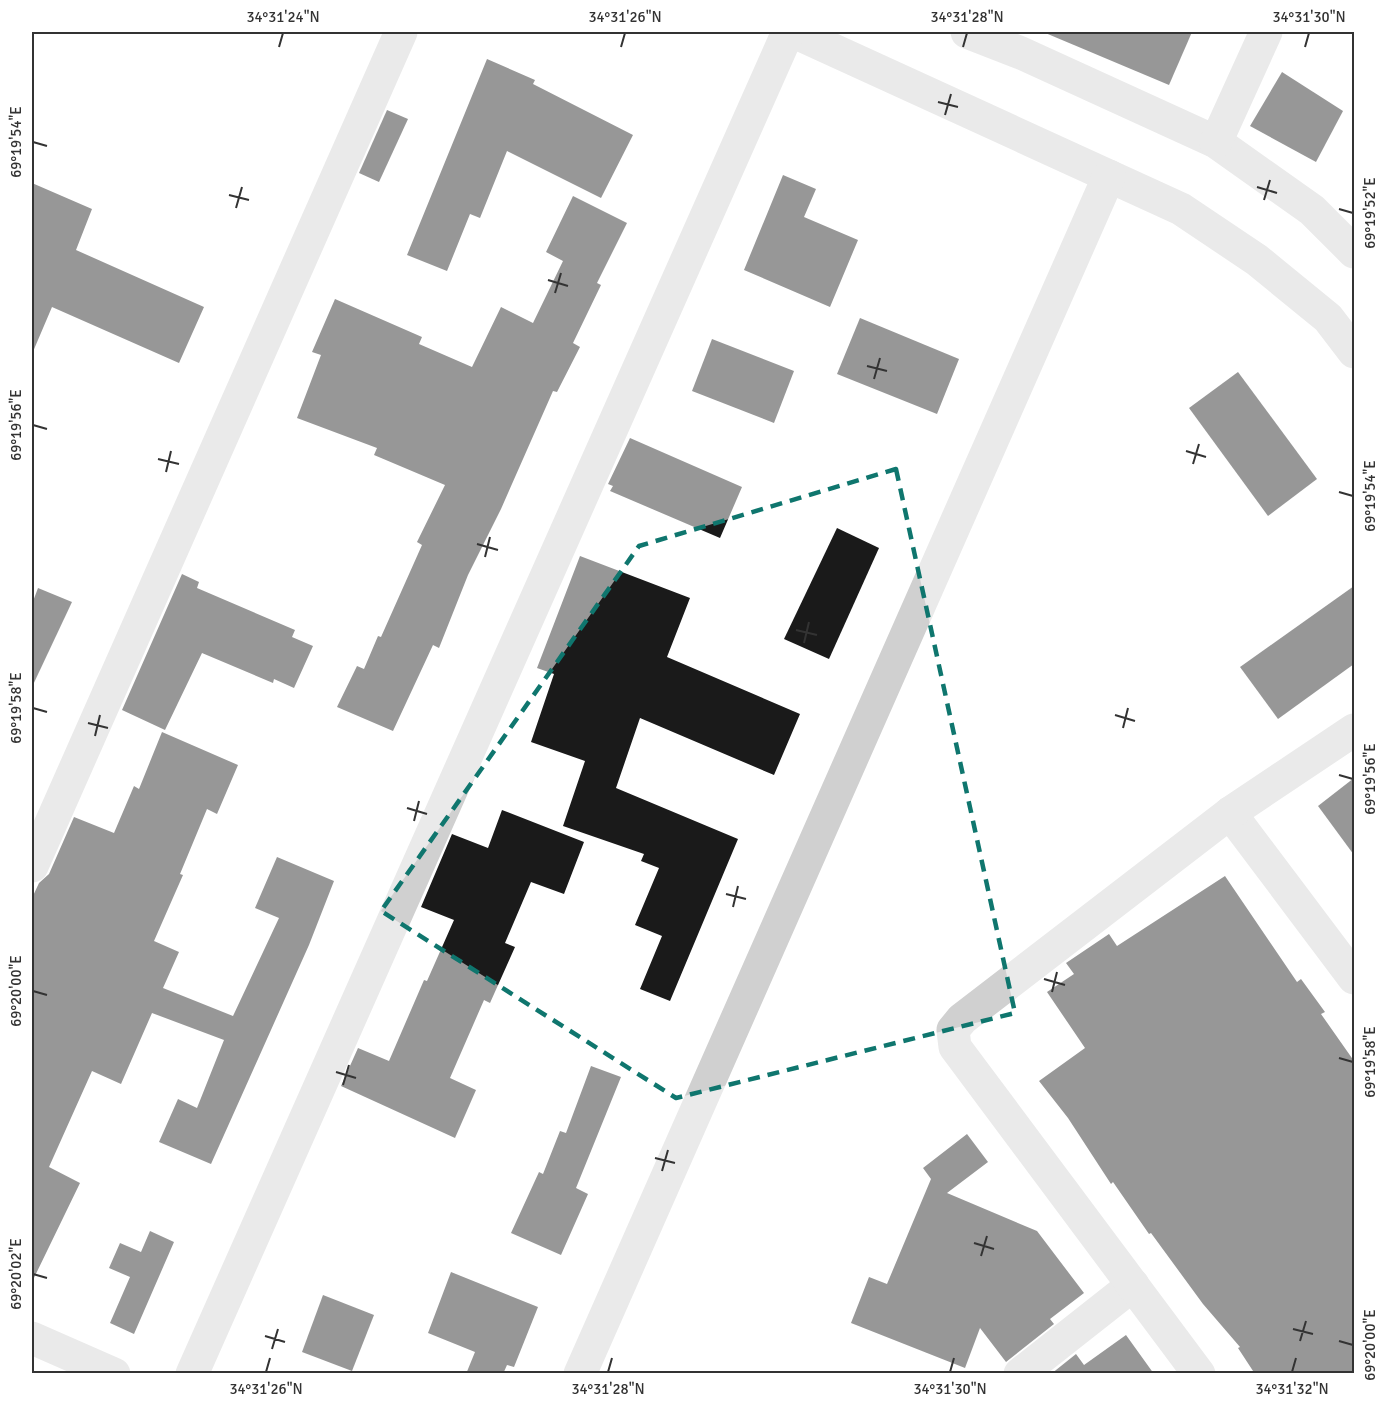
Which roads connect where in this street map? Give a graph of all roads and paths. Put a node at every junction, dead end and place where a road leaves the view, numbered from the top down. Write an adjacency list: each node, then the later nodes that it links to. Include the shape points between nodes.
1 (401, 32): 13 (street)
2 (788, 32): 18 (street)
3 (794, 32): 8 (street)
4 (967, 32): 6 (street)
5 (1266, 32): 7 (street)
6 (1026, 42): 7 (street)
7 (1216, 142): 9 (street, via 1312,210)
8 (1109, 176): 10 (street, via 1181,209 1257,260 1328,318); 19 (street)
9 (1354, 252)
10 (1354, 352)
11 (1354, 730): 12 (street)
12 (1230, 813): 14 (street); 15 (street, via 962,1019 953,1030 955,1047)
13 (32, 866)
14 (1354, 978)
15 (1133, 1285): 20 (street); 21 (street)
16 (32, 1338): 17 (street)
17 (114, 1374)
18 (192, 1374)
19 (580, 1374)
20 (1020, 1374)
21 (1199, 1374)

